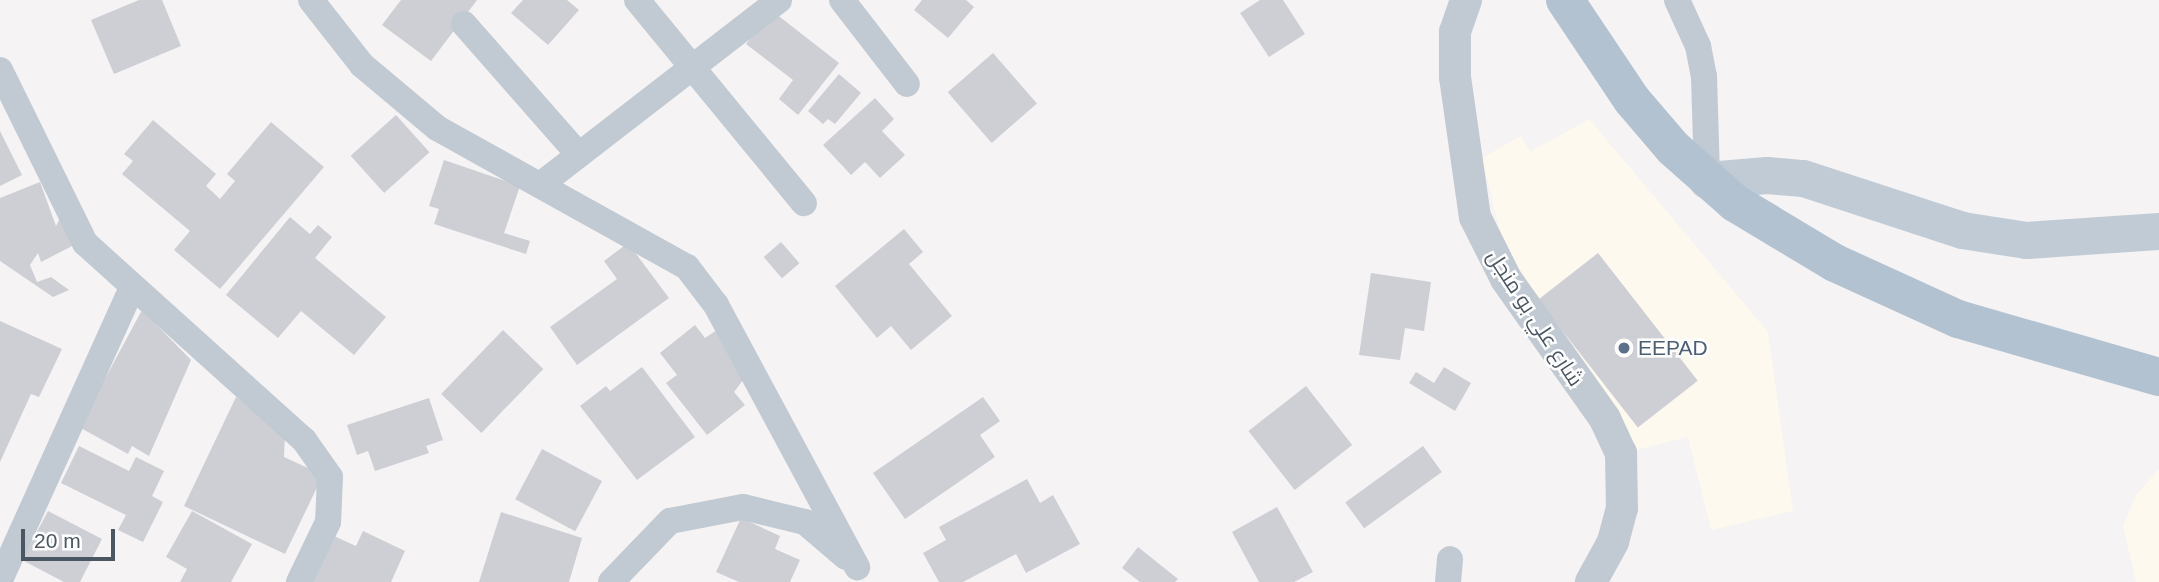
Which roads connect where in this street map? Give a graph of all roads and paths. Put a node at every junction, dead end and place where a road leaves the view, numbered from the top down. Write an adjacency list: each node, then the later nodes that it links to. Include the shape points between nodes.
1 (310, 0): 14 (street, via 362,65 437,128)
2 (636, 0): 9 (street)
3 (779, 0): 9 (street)
4 (842, 0): 11 (street)
5 (1466, 0): 23 (street, شارع علي بو منجل, via 1455,32 1455,77 1475,217 1506,279 1605,419 1621,453 1622,508 1613,542)
6 (1565, 0): 13 (main road, via 1632,100)
7 (1676, 0): 13 (street, via 1698,46 1704,76)
8 (464, 24): 12 (street)
9 (693, 66): 12 (street); 15 (street)
10 (0, 70): 17 (street, via 85,243)
11 (907, 84)
12 (579, 155): 14 (street)
13 (1707, 180): 16 (main road, via 1767,175 1803,178 1962,230 2026,240); 18 (main road, via 1735,203 1835,263 1958,319)
14 (540, 185): 19 (street, via 687,267 716,305)
15 (804, 203)
16 (2159, 231)
17 (132, 288): 20 (street); 21 (street, via 304,440 330,477 328,522)
18 (2159, 377)
19 (861, 574): 22 (street, via 805,522 743,507 670,521)
20 (0, 580)
21 (299, 582)
22 (611, 582)
23 (1591, 582)

